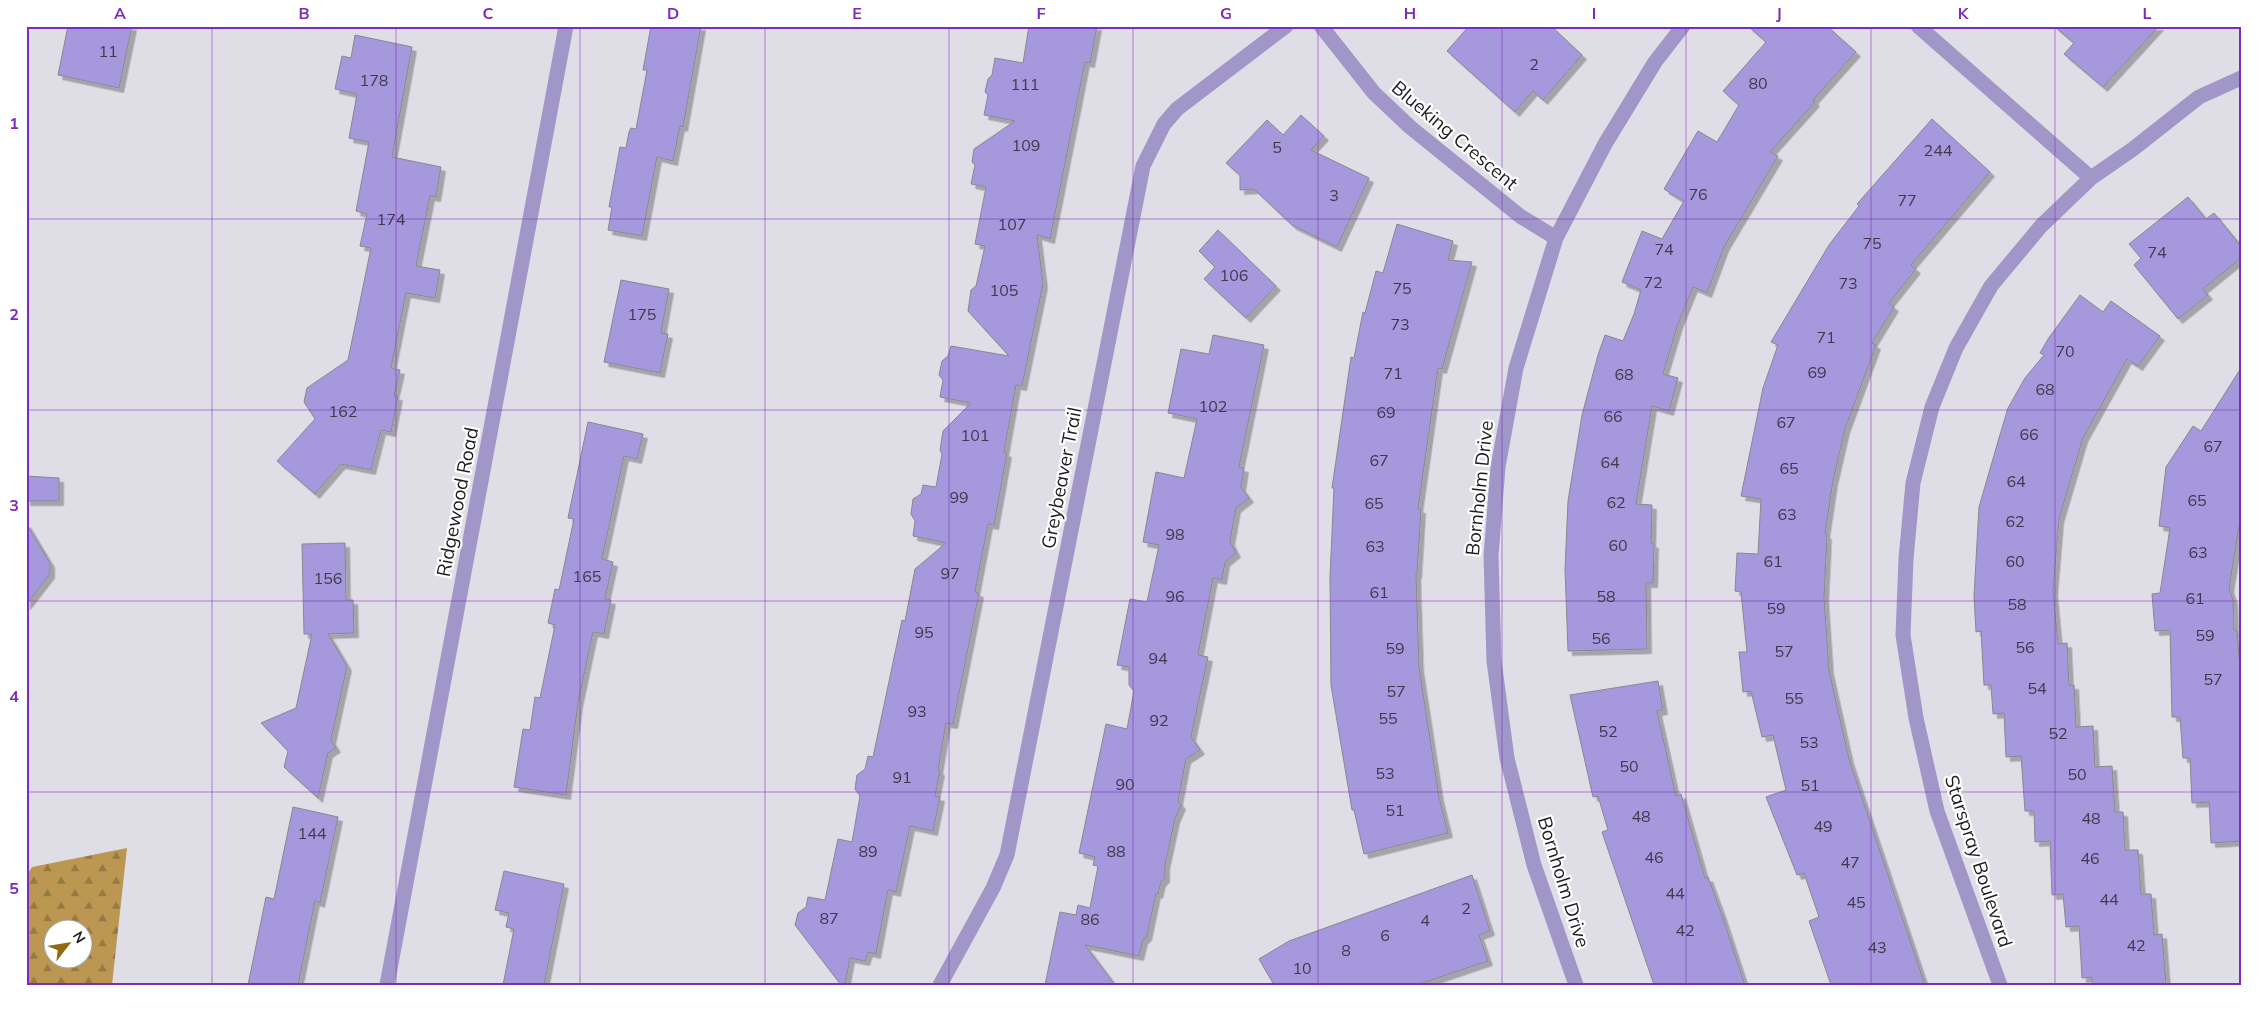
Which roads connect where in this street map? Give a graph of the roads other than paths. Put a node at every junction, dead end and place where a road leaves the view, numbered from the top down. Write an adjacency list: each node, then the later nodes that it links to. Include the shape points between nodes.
1 (566, 26): 9 (street, Ridgewood Road)
2 (1286, 26): 10 (street, Greybeaver Trail, via 1177,109 1164,124 1143,166 1007,855 994,888)
3 (1321, 26): 8 (street, Blueking Crescent, via 1374,93 1410,127 1520,216)
4 (1683, 26): 8 (street, Bornholm Drive, via 1655,62 1604,144)
5 (1918, 26): 7 (street)
6 (2241, 78): 7 (street, Starspray Boulevard, via 2199,97 2133,150)
7 (2091, 178): 12 (street, Starspray Boulevard, via 2041,226 1991,286 1956,348 1932,408 1913,483 1903,635 1916,718 1938,811)
8 (1556, 238): 11 (street, Bornholm Drive, via 1516,368 1498,467 1491,556 1494,661 1507,758 1534,866)
9 (387, 985)
10 (940, 985)
11 (1576, 985)
12 (2000, 985)

